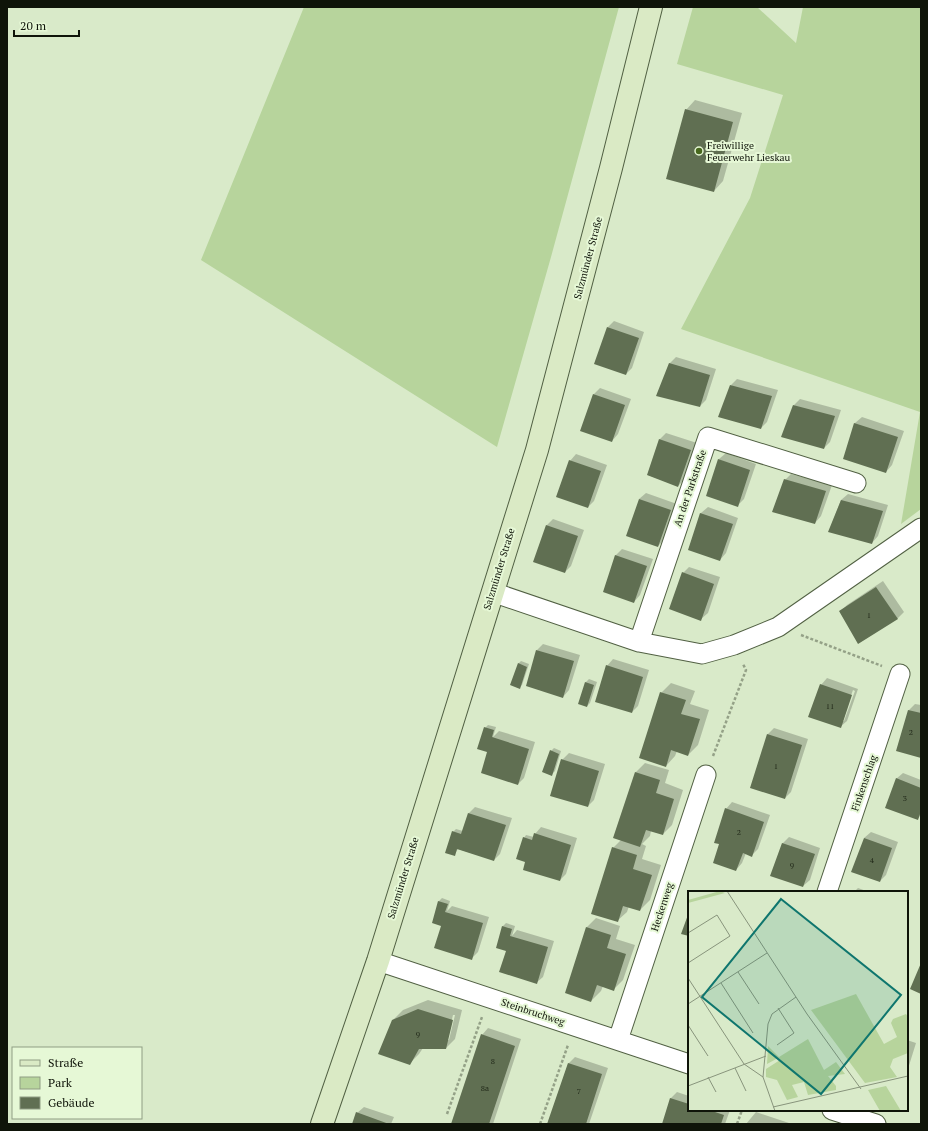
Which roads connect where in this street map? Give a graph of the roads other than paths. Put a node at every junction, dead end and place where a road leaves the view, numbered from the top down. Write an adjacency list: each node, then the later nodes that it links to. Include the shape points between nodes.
1 (651, 7): 4 (street, Salzmünder Straße, via 537,450)
2 (856, 483): 5 (street, An der Parkstraße, via 708,437)
3 (921, 528): 5 (street, via 778,627 734,645 702,654)
4 (492, 592): 5 (street); 9 (street, Salzmünder Straße)
5 (639, 642)
6 (900, 674): 8 (street, Finkenschlag)
7 (706, 775): 10 (street, Heckenweg)
8 (826, 891)
9 (378, 961): 10 (street, Steinbruchweg); 13 (street, Salzmünder Straße)
10 (618, 1040): 11 (street, Steinbruchweg)
11 (688, 1064)
12 (835, 1111): 14 (street)
13 (322, 1124)
14 (876, 1124)

